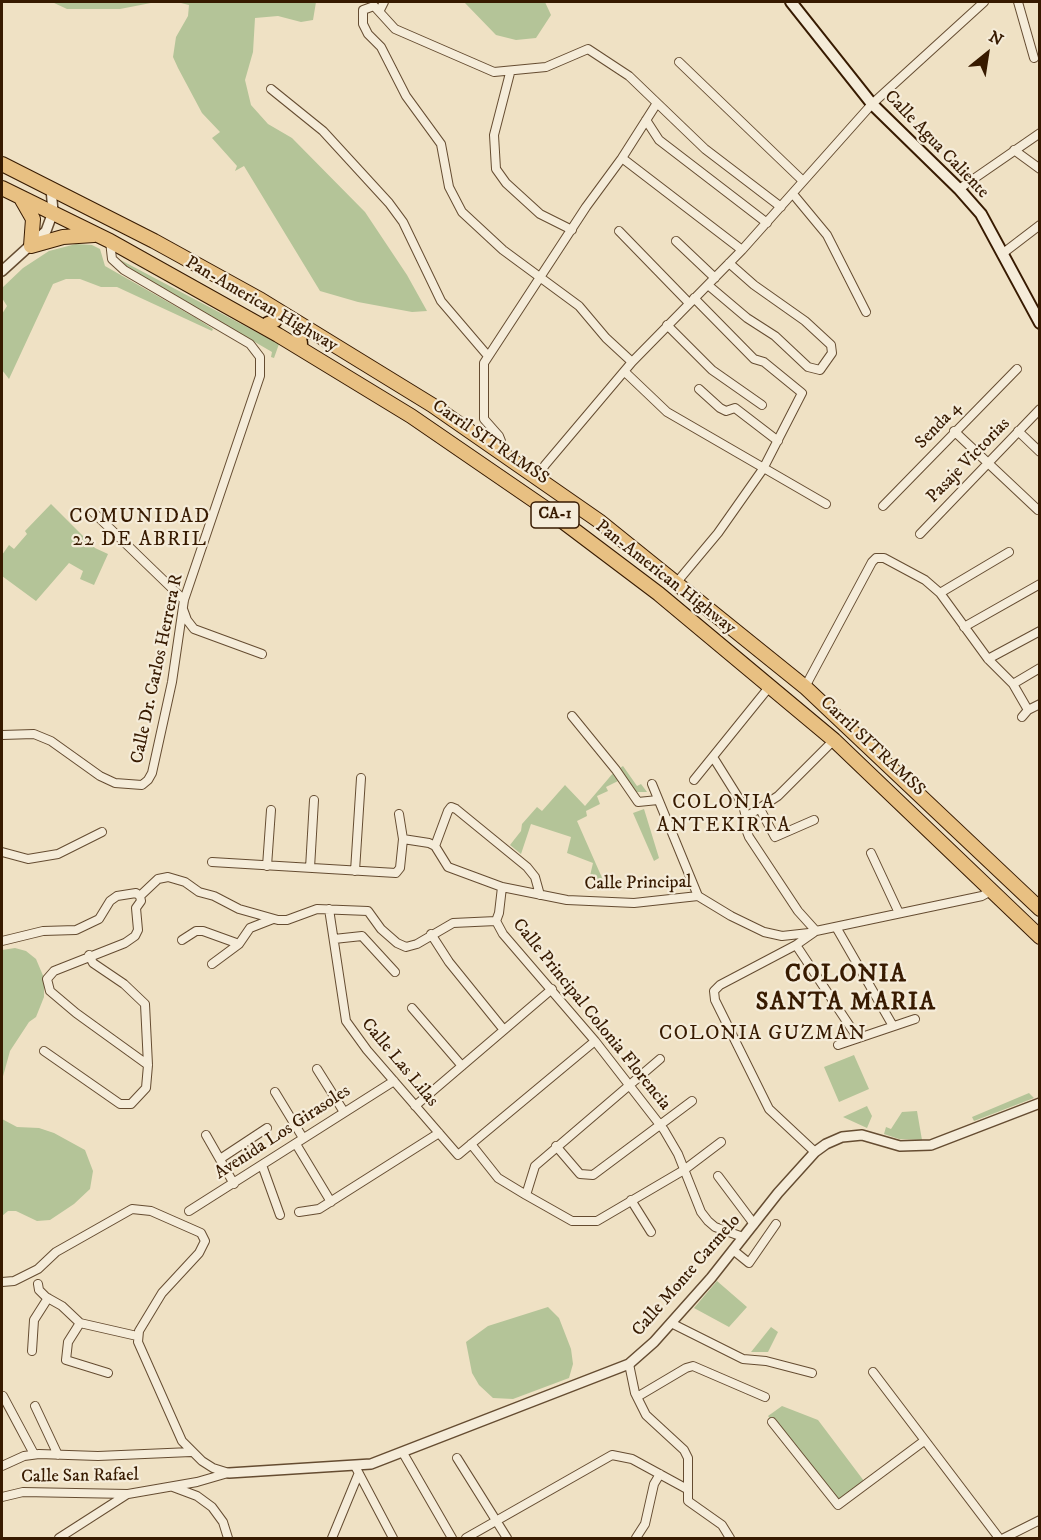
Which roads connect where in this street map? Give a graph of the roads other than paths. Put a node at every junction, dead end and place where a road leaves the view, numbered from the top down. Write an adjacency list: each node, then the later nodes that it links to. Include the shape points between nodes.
1 (384, 2): 5 (street)
2 (791, 2): 11 (main road, Calle Agua Caliente)
3 (984, 2): 11 (street)
4 (1018, 2): 6 (street)
5 (380, 10): 8 (street, via 395,29 494,72); 40 (street, via 367,7 361,16 363,24 381,47 405,96 441,144 453,198 475,226)
6 (1034, 58)
7 (679, 62): 19 (street)
8 (510, 73): 10 (street, via 546,67 588,49 629,76); 30 (street, via 494,135 496,169 540,213)
9 (271, 89): 48 (street, via 323,131 389,203 404,222 441,302)
10 (657, 103): 12 (street); 26 (street, via 705,149)
11 (872, 104): 19 (street); 22 (main road, Calle Agua Caliente)
12 (646, 120): 15 (street); 28 (street, via 659,140)
13 (1040, 133): 14 (street)
14 (1014, 150): 17 (street); 22 (street)
15 (622, 158): 30 (street); 35 (street)
16 (2, 164): 23 (highway, Pan-American Highway / CA-1)
17 (1040, 169)
18 (2, 170): 23 (main road, Carril SITRAMSS)
19 (803, 181): 24 (street)
20 (2, 183): 27 (main road, Carril SITRAMSS)
21 (2, 188): 25 (highway, Pan-American Highway / CA-1)
22 (959, 189): 36 (main road, Calle Agua Caliente, via 985,220)
23 (52, 191): 27 (street); 44 (main road, Carril SITRAMSS, via 169,253); 58 (highway, Pan-American Highway / CA-1, via 261,300 366,363)
24 (793, 194): 26 (street); 43 (street, via 826,235)
25 (20, 196): 27 (highway, Pan-American Highway / CA-1); 34 (highway, via 33,219)
26 (781, 207): 28 (street)
27 (53, 210): 32 (highway, Pan-American Highway / CA-1); 34 (street, via 46,231); 44 (main road, Carril SITRAMSS)
28 (767, 223): 35 (street)
29 (1040, 225): 36 (street)
30 (572, 230): 40 (street)
31 (619, 231): 42 (street)
32 (103, 238): 34 (highway, via 63,237); 72 (street, Calle Dr. Carlos Herrera R, via 112,259 124,270 250,344 260,357 260,376); 79 (highway, Pan-American Highway / CA-1, via 278,335 436,433 573,528)
33 (676, 241): 39 (street)
34 (31, 246): 38 (street)
35 (742, 250): 37 (street)
36 (1002, 254): 45 (main road, Calle Agua Caliente)
37 (729, 263): 39 (street); 41 (street, via 831,345 832,352 820,370 808,367 775,336)
38 (2, 271)
39 (715, 278): 41 (street)
40 (540, 279): 48 (street); 49 (street, via 579,306)
41 (708, 285): 42 (street)
42 (692, 301): 46 (street); 57 (street, via 754,359 764,362 802,391)
43 (866, 312)
44 (271, 319): 47 (main road, Carril SITRAMSS)
45 (1040, 324)
46 (667, 325): 49 (street); 53 (street, via 712,369)
47 (304, 338): 113 (main road, Carril SITRAMSS, via 500,456 661,574 838,722); 117 (main road, Carril SITRAMSS, via 484,459 670,596 830,731)
48 (488, 356): 58 (street, via 484,363 483,418 499,436)
49 (632, 362): 51 (street)
50 (1017, 369): 55 (street, Senda 4)
51 (625, 372): 61 (street, via 667,412); 62 (street)
52 (699, 389): 57 (street, via 723,410 735,408)
53 (762, 405)
54 (1040, 409): 56 (street, Pasaje Victorias)
55 (954, 431): 60 (street); 64 (street, Senda 4)
56 (1018, 432): 59 (street); 60 (street, Pasaje Victorias)
57 (778, 441): 61 (street)
58 (497, 450): 62 (highway, Pan-American Highway / CA-1)
59 (1040, 452)
60 (988, 463): 65 (street); 67 (street, Pasaje Victorias)
61 (764, 469): 63 (street); 69 (street)
62 (537, 478): 69 (highway, Pan-American Highway / CA-1)
63 (826, 504)
64 (883, 506)
65 (1038, 510)
66 (93, 512): 72 (street)
67 (920, 534)
68 (1009, 552): 71 (street)
69 (677, 582): 80 (highway, Pan-American Highway / CA-1)
70 (1040, 584): 73 (street)
71 (940, 593): 73 (street); 80 (street, via 904,568 876,558)
72 (184, 604): 75 (street, via 187,620 195,630); 83 (street, Calle Dr. Carlos Herrera R, via 152,773 142,785 122,784 100,776 51,741 34,734)
73 (964, 627): 76 (street)
74 (1040, 631): 76 (street)
75 (262, 654)
76 (988, 659): 78 (street)
77 (1040, 668): 78 (street)
78 (1013, 684): 81 (street, via 1025,713)
79 (770, 686): 84 (highway, Pan-American Highway / CA-1); 85 (street)
80 (805, 687): 111 (highway, Pan-American Highway / CA-1)
81 (1040, 704)
82 (572, 716): 90 (street, via 638,802)
83 (2, 735)
84 (834, 740): 91 (street); 106 (highway, Pan-American Highway / CA-1)
85 (713, 757): 87 (street); 94 (street)
86 (361, 778): 104 (street)
87 (694, 780)
88 (652, 784): 90 (street)
89 (314, 800): 103 (street)
90 (658, 800): 109 (street)
91 (760, 809): 94 (street); 95 (street, via 775,837)
92 (271, 810): 102 (street)
93 (399, 814): 97 (street)
94 (746, 817): 118 (street, via 744,824 749,837)
95 (814, 820)
96 (102, 832): 99 (street, via 58,854 28,859)
97 (403, 839): 98 (street); 104 (street, via 396,873)
98 (435, 846): 105 (street, Calle Principal, via 448,867); 107 (street, via 452,807 527,867 535,877)
99 (2, 852)
100 (872, 853): 112 (street)
101 (212, 862): 102 (street)
102 (267, 866): 103 (street)
103 (310, 868): 104 (street)
104 (355, 871)
105 (502, 887): 107 (street, Calle Principal); 115 (street, Calle Principal Colonia Florencia)
106 (992, 891): 112 (street, Calle Principal); 120 (highway, Pan-American Highway / CA-1)
107 (540, 895): 109 (street, Calle Principal, via 634,903)
108 (140, 896): 114 (street, via 158,879 168,877 239,909); 123 (street, via 117,896 99,919 76,930 43,931); 126 (street, via 135,936)
109 (698, 896): 118 (street, Calle Principal, via 764,932 782,936)
110 (329, 909): 114 (street, via 317,909 288,920); 119 (street, via 368,911 381,929 406,947); 121 (street, Calle Las Lilas)
111 (1040, 909)
112 (900, 913): 116 (street, Calle Principal)
113 (1040, 914)
114 (273, 919): 124 (street, via 250,928)
115 (496, 921): 119 (street, via 453,923); 129 (street, Calle Principal Colonia Florencia, via 502,934)
116 (836, 927): 118 (street, Calle Principal); 132 (street)
117 (1040, 930)
118 (813, 932): 125 (street)
119 (431, 934): 133 (street)
120 (1040, 937)
121 (334, 939): 128 (street, via 362,936); 142 (street, Calle Las Lilas, via 346,1022)
122 (182, 940): 124 (street, via 203,931)
123 (2, 941)
124 (239, 944): 127 (street)
125 (796, 945): 134 (street); 157 (street, via 714,991 769,1109)
126 (89, 955): 139 (street, via 93,963 145,1004); 139 (street, via 50,974 50,991)
127 (212, 964)
128 (395, 972)
129 (552, 989): 133 (street); 135 (street, Calle Principal Colonia Florencia)
130 (412, 1008): 140 (street)
131 (915, 1019): 132 (street)
132 (893, 1026): 134 (street)
133 (504, 1030): 140 (street)
134 (857, 1037): 136 (street)
135 (595, 1041): 143 (street, Calle Principal Colonia Florencia); 155 (street)
136 (838, 1045)
137 (44, 1051): 139 (street, via 120,1104 131,1104 146,1088)
138 (660, 1059): 143 (street)
139 (148, 1065)
140 (462, 1066): 147 (street)
141 (317, 1069): 148 (street)
142 (394, 1081): 147 (street, Calle Las Lilas); 148 (street, Avenida Los Girasoles)
143 (629, 1084): 149 (street, Calle Principal Colonia Florencia); 156 (street)
144 (275, 1092): 153 (street)
145 (692, 1101): 149 (street)
146 (1040, 1103): 157 (street, Calle Monte Carmelo, via 931,1145 900,1146 852,1135)
147 (415, 1106): 151 (street, Calle Las Lilas)
148 (344, 1112): 153 (street, Avenida Los Girasoles)
149 (659, 1123): 156 (street, via 589,1176 580,1174); 160 (street, Calle Principal Colonia Florencia)
150 (267, 1128): 158 (street)
151 (439, 1133): 155 (street, Calle Las Lilas, via 458,1155); 165 (street)
152 (206, 1135): 158 (street)
153 (300, 1141): 159 (street, Avenida Los Girasoles); 165 (street)
154 (721, 1142): 160 (street)
155 (471, 1144): 163 (street, via 498,1178)
156 (556, 1146): 163 (street, via 535,1166)
157 (815, 1152): 169 (street, Calle Monte Carmelo)
158 (220, 1159): 162 (street)
159 (262, 1165): 162 (street, Avenida Los Girasoles); 168 (street)
160 (684, 1170): 164 (street); 172 (street, Calle Principal Colonia Florencia, via 708,1221)
161 (718, 1176): 169 (street)
162 (234, 1184): 166 (street, Avenida Los Girasoles)
163 (526, 1195): 164 (street, via 564,1217 581,1222 597,1221)
164 (632, 1200): 171 (street)
165 (331, 1202): 167 (street, via 319,1209)
166 (189, 1211)
167 (299, 1212)
168 (280, 1215)
169 (754, 1224): 172 (street, Calle Monte Carmelo)
170 (776, 1224): 173 (street, via 750,1263)
171 (651, 1232)
172 (743, 1237): 173 (street, Calle Monte Carmelo)
173 (733, 1250): 178 (street, Calle Monte Carmelo)
174 (2, 1282): 179 (street, via 14,1281 38,1269 56,1252 132,1209 151,1211 196,1229 204,1237 200,1253 162,1293)
175 (38, 1284): 176 (street)
176 (48, 1298): 177 (street); 180 (street, via 34,1320)
177 (80, 1323): 179 (street); 183 (street, via 68,1342 66,1360)
178 (671, 1323): 181 (street, Calle Monte Carmelo); 184 (street, via 743,1359)
179 (137, 1336): 191 (street, via 182,1441)
180 (32, 1351)
181 (629, 1364): 187 (street); 192 (street, Calle Monte Carmelo)
182 (873, 1372): 190 (street)
183 (108, 1373)
184 (812, 1373)
185 (3, 1396): 193 (street)
186 (765, 1397): 187 (street, via 693,1366)
187 (637, 1398): 201 (street, via 645,1415 684,1450 689,1464)
188 (35, 1406): 194 (street)
189 (772, 1422): 190 (street, via 837,1505)
190 (924, 1441): 215 (street)
191 (191, 1452): 194 (street); 198 (street, via 213,1468)
192 (403, 1453): 197 (street, Calle Monte Carmelo); 210 (street)
193 (34, 1454): 194 (street); 196 (street)
194 (58, 1455)
195 (457, 1458): 204 (street)
196 (2, 1466)
197 (357, 1471): 198 (street, Calle Monte Carmelo); 208 (street); 209 (street)
198 (229, 1473): 200 (street, Calle San Rafael)
199 (660, 1474): 201 (street); 204 (street, via 624,1456 612,1455); 213 (street, via 645,1524)
200 (172, 1486): 202 (street, Calle San Rafael); 207 (street, via 207,1502 223,1522)
201 (687, 1489): 214 (street, via 691,1505 722,1525)
202 (128, 1494): 203 (street, Calle San Rafael, via 23,1492); 206 (street)
203 (2, 1497)
204 (497, 1521): 211 (street); 212 (street)
205 (1039, 1521): 216 (street)
206 (59, 1539)
207 (228, 1539)
208 (332, 1539)
209 (393, 1539)
210 (452, 1539)
211 (466, 1539)
212 (507, 1539)
213 (636, 1539)
214 (730, 1539)
215 (999, 1539)
216 (1004, 1539)

